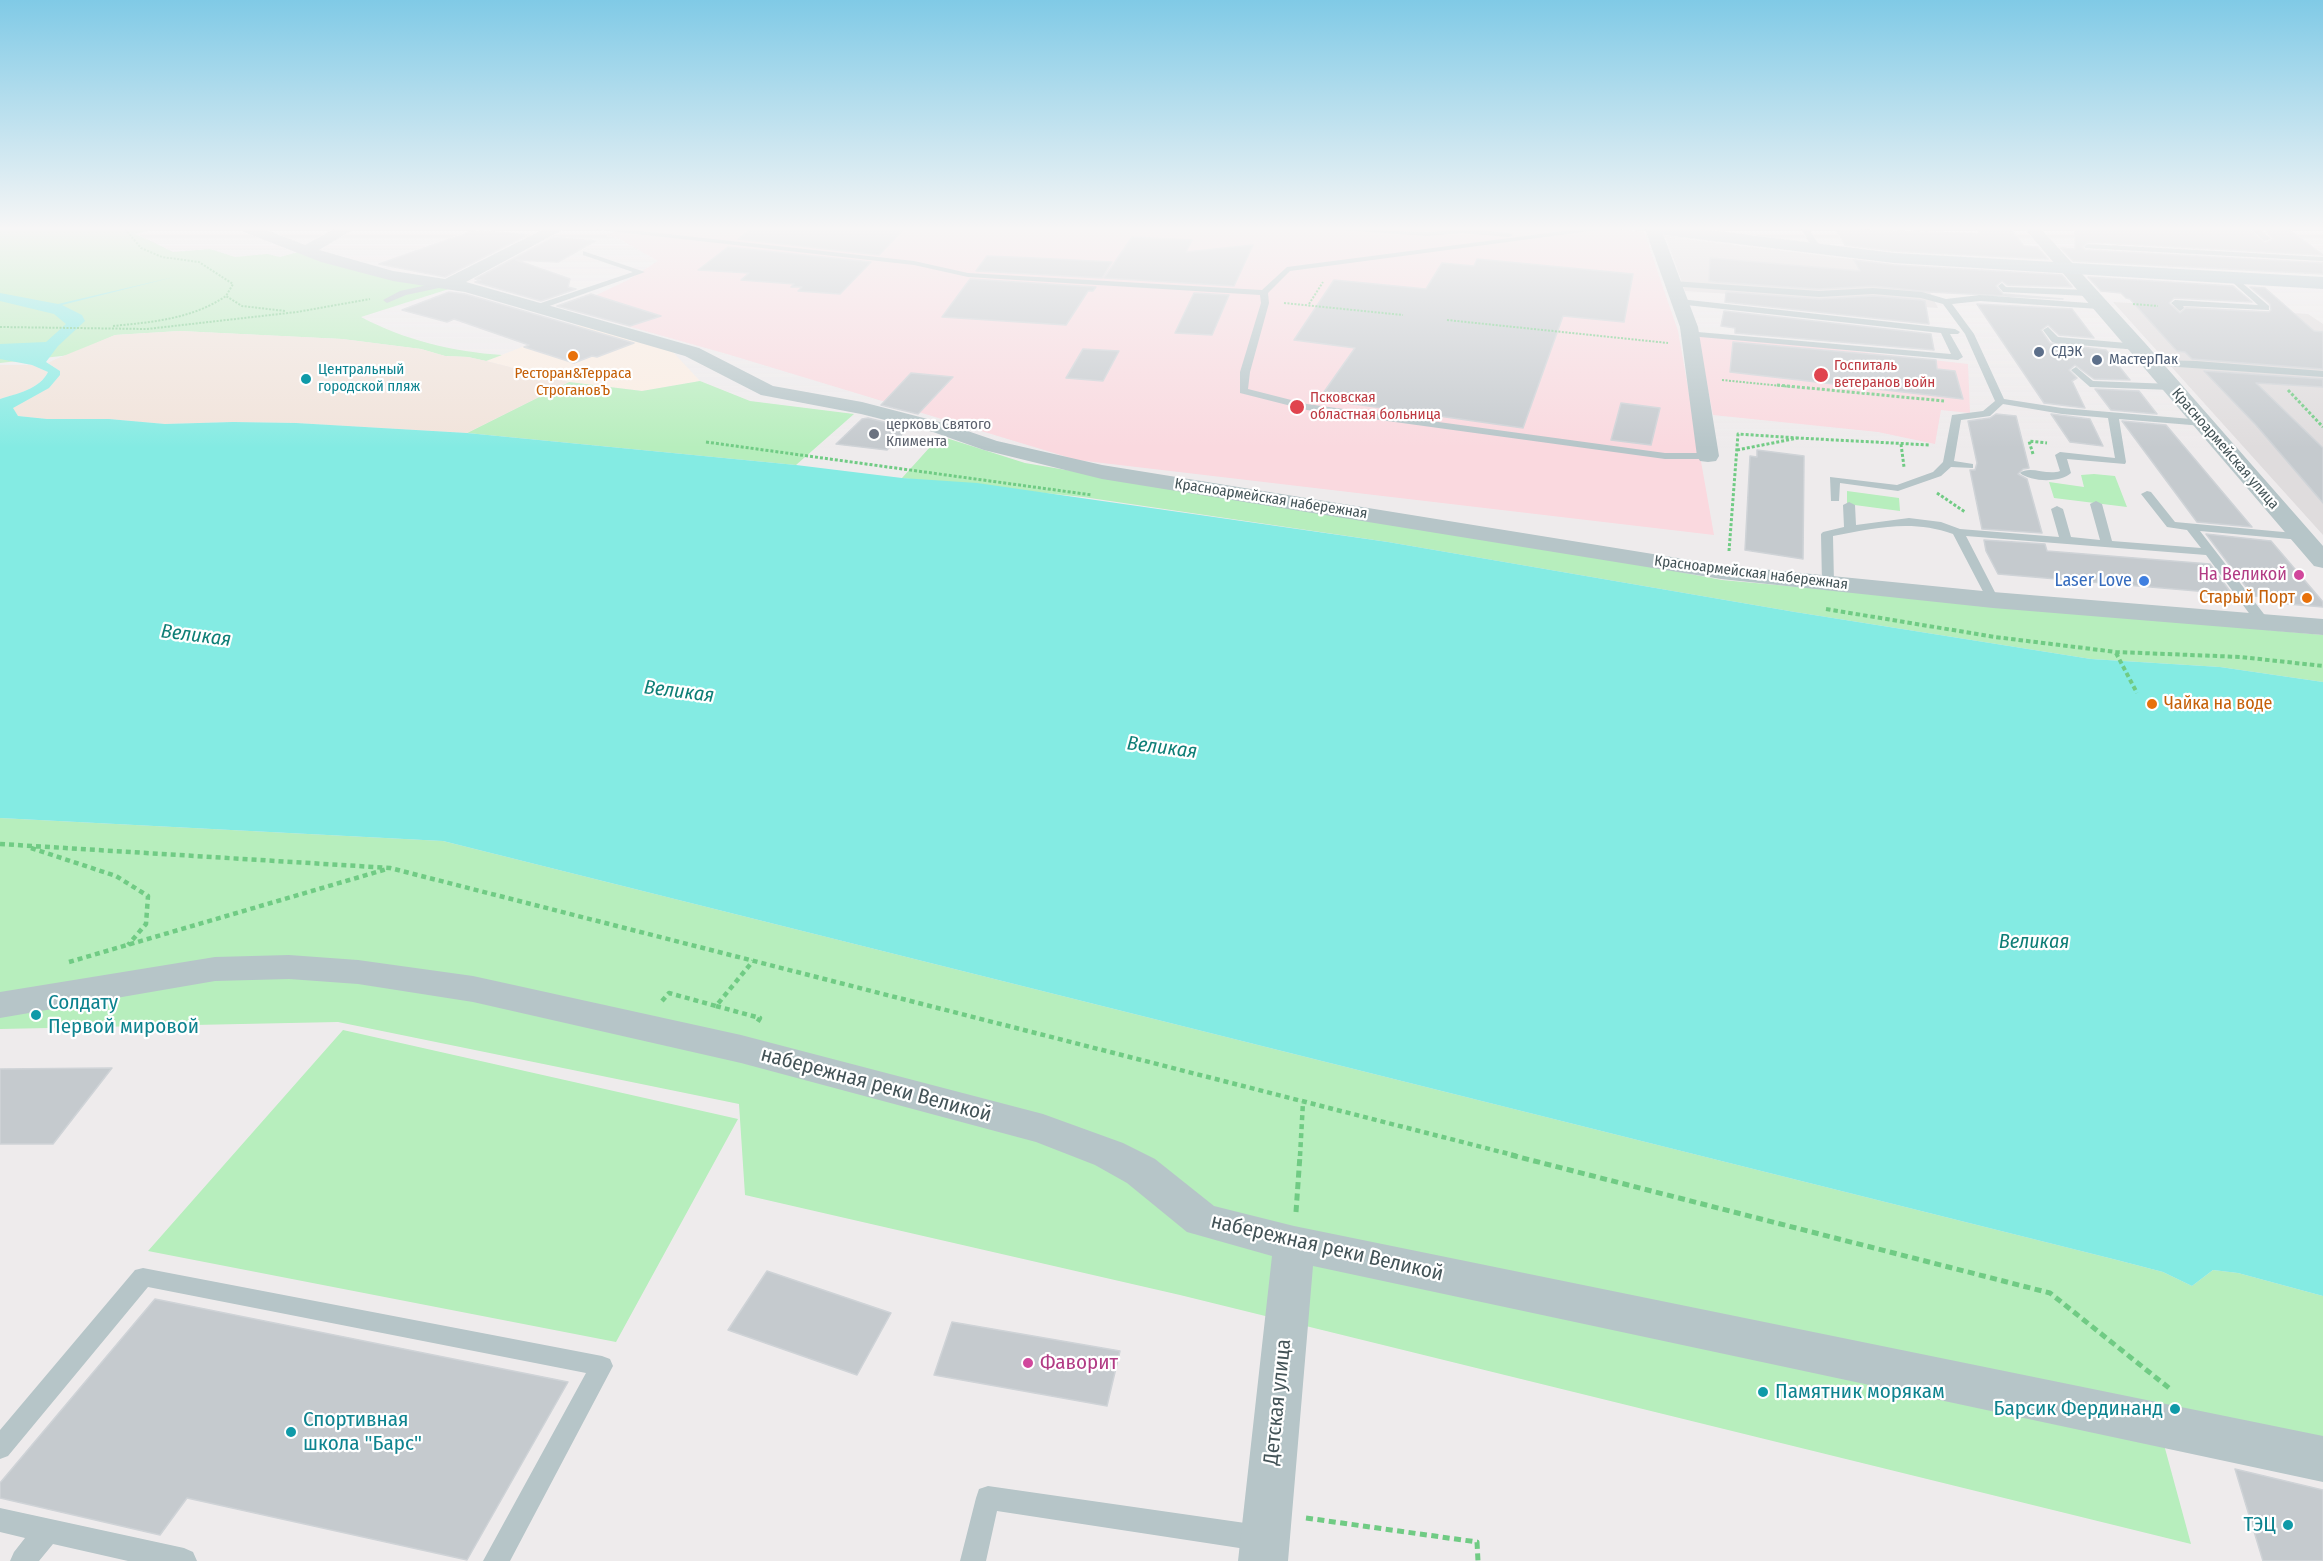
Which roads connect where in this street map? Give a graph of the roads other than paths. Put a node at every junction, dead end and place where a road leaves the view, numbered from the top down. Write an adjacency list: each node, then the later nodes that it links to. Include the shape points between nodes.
1 (518, 302): 10 (street, Красноармейская набережная)
2 (553, 302): 10 (lane)
3 (1263, 302): 26 (lane, via 1243,391 1319,409 1665,456)
4 (1680, 302): 15 (lane); 17 (street)
5 (1946, 302): 13 (lane)
6 (2071, 302): 9 (lane)
7 (2090, 302): 9 (lane)
8 (2260, 302): 11 (lane, via 2266,308 2175,303)
9 (2098, 303): 18 (street, Красноармейская улица)
10 (538, 307): 43 (street, Красноармейская набережная, via 692,352 768,391 862,408 1052,462 1721,572)
11 (2180, 308)
12 (1858, 313): 13 (lane)
13 (1961, 322): 16 (lane)
14 (2048, 330): 18 (lane, via 2055,340)
15 (1944, 331): 16 (lane); 17 (lane, via 1958,357)
16 (1969, 334): 23 (lane)
17 (1691, 340): 26 (street)
18 (2138, 346): 19 (street, Красноармейская улица)
19 (2152, 363): 21 (lane); 22 (street, Красноармейская улица)
20 (2076, 370): 22 (lane, via 2090,384)
21 (2323, 374)
22 (2172, 387): 25 (street, Красноармейская улица)
23 (2000, 401): 24 (lane); 27 (lane, via 1996,409 1978,417 1956,417)
24 (2113, 416): 25 (lane); 29 (lane, via 2121,462 2060,455 2066,472 2055,477)
25 (2203, 423): 38 (street, Красноармейская улица)
26 (1708, 456)
27 (1948, 463): 28 (lane); 31 (lane, via 1937,474 1898,488 1834,479)
28 (1969, 466)
29 (2025, 473)
30 (2147, 494): 35 (lane, via 2171,525)
31 (1835, 499)
32 (2096, 504): 40 (lane)
33 (1848, 505): 36 (lane)
34 (2057, 509): 39 (lane)
35 (2190, 527): 38 (lane); 41 (lane)
36 (1850, 530): 37 (lane, via 1906,519 1939,523); 43 (lane, via 1827,534)
37 (1958, 532): 39 (lane); 44 (lane)
38 (2301, 536): 42 (street, Красноармейская улица)
39 (2066, 540): 40 (lane)
40 (2107, 544): 41 (lane)
41 (2209, 552): 45 (lane)
42 (2323, 561)
43 (1828, 583): 44 (street, Красноармейская набережная)
44 (1992, 600): 45 (street, Красноармейская набережная)
45 (2262, 621): 46 (street, Красноармейская набережная)
46 (2323, 627)
47 (0, 1005): 48 (street, набережная реки Великой, via 215,969 289,967 358,972 473,989 741,1049 1043,1129 1109,1154 1141,1171 1202,1220)
48 (1294, 1244): 50 (street, набережная реки Великой); 53 (street, Детская улица)
49 (0, 1448): 56 (lane, via 143,1277 602,1366)
50 (2323, 1459)
51 (0, 1520): 52 (lane)
52 (48, 1530): 54 (lane); 55 (lane)
53 (1264, 1550): 57 (lane, via 988,1498)
54 (23, 1561)
55 (184, 1561)
56 (496, 1561)
57 (973, 1561)

